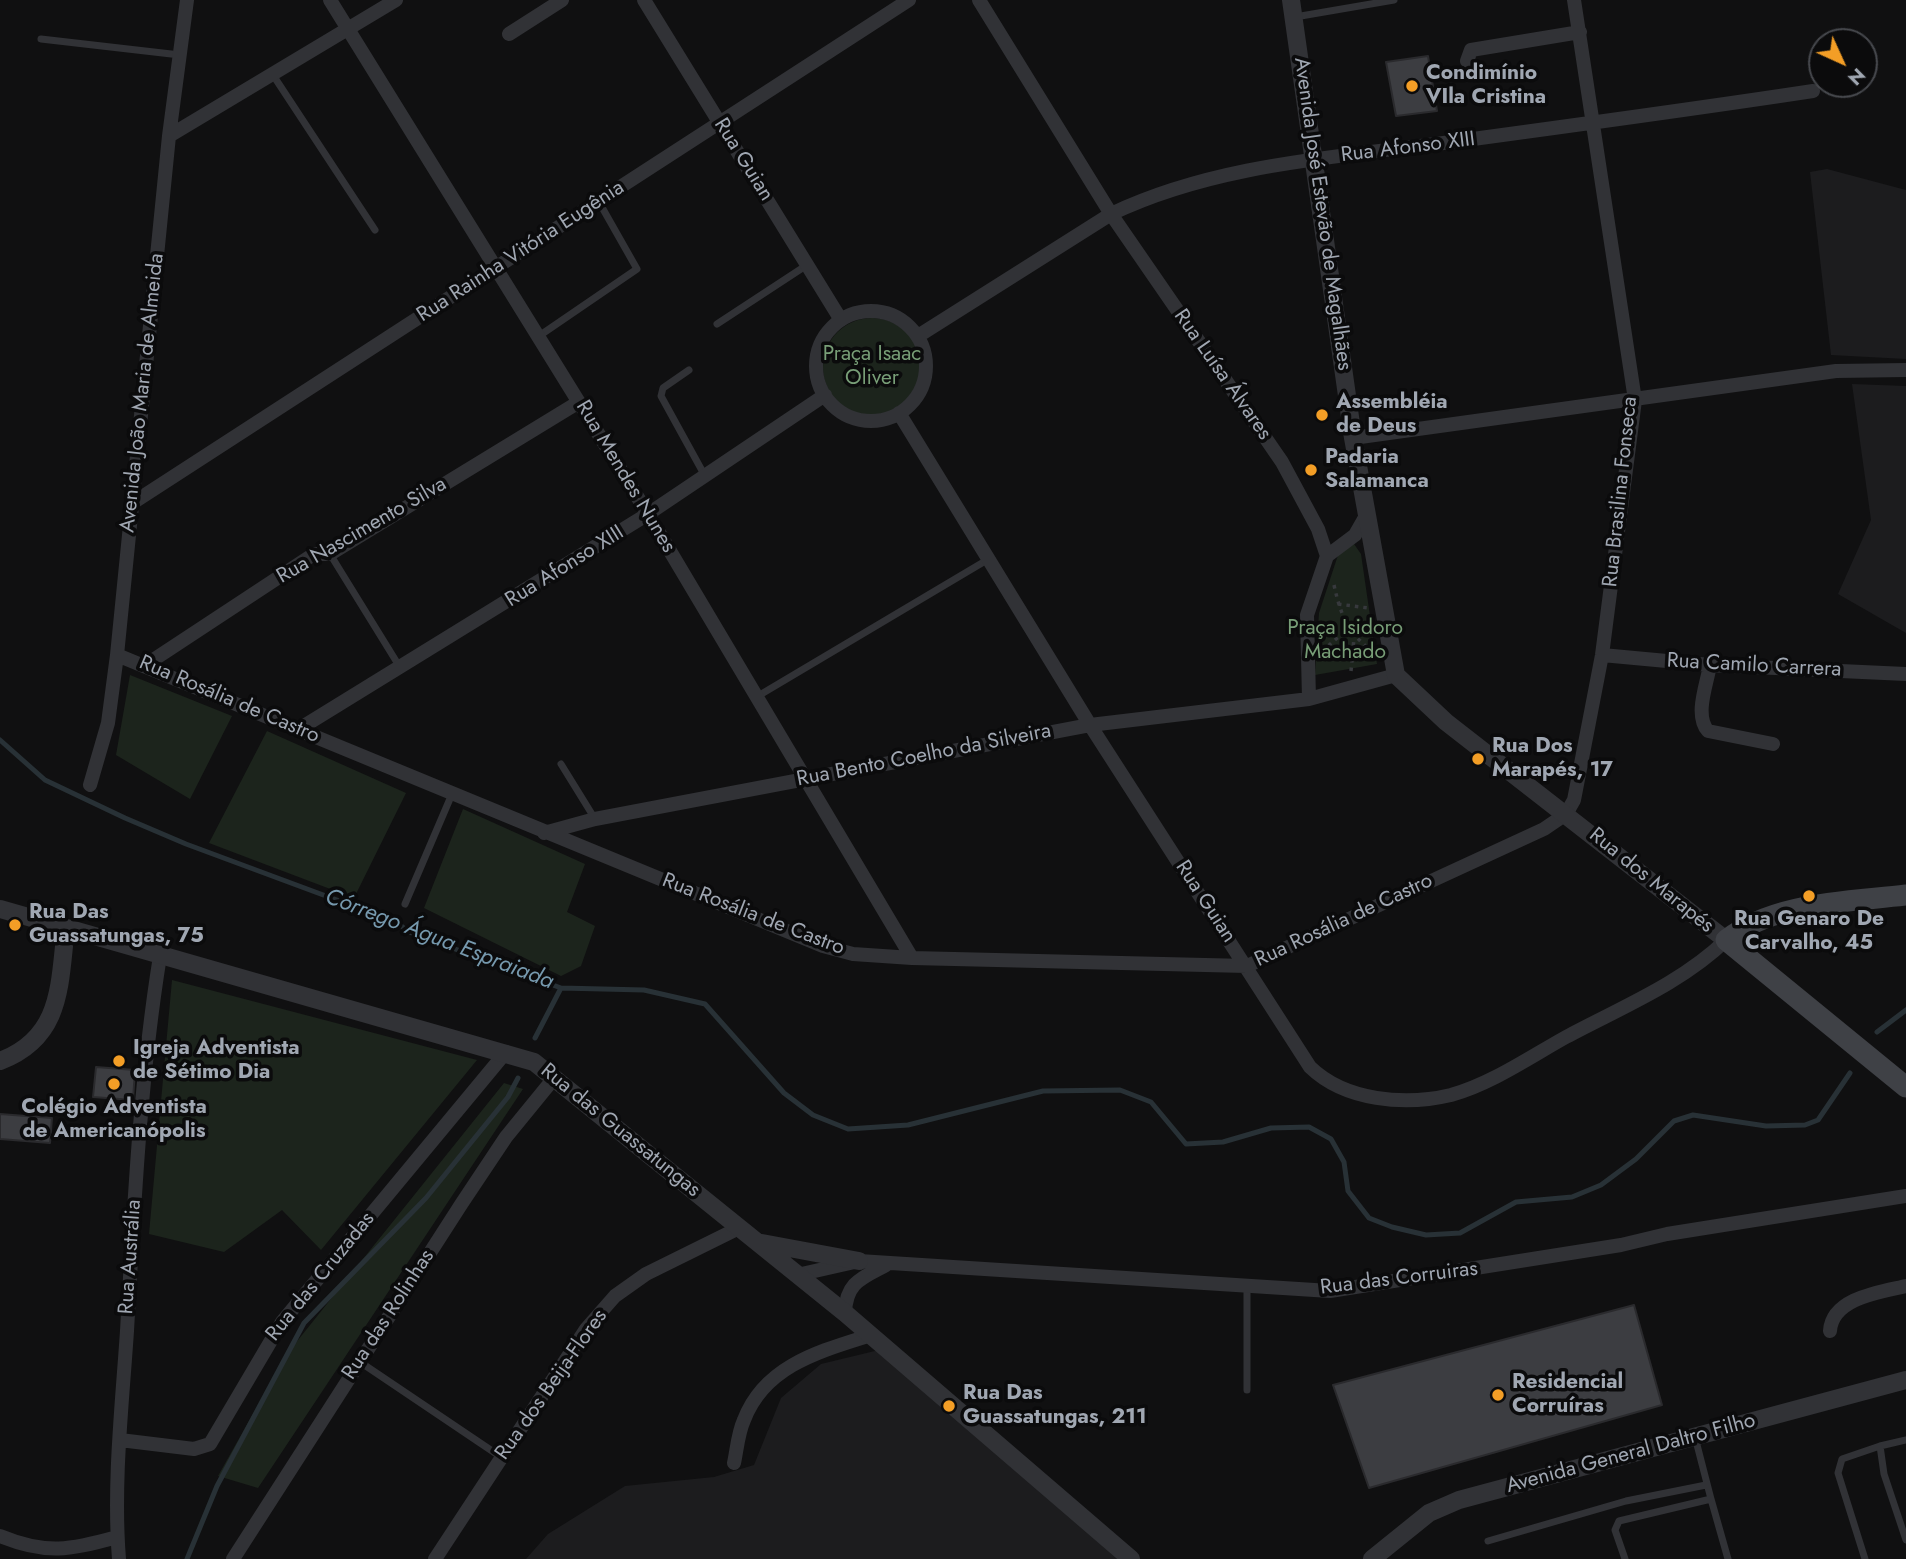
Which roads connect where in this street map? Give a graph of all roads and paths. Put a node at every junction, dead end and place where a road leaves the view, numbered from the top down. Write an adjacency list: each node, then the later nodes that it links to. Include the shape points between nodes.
1 (187, 0): 15 (street, Avenida João Maria de Almeida)
2 (330, 0): 11 (street, Rua Mendes Nunes)
3 (396, 0): 11 (street)
4 (562, 0): 13 (street)
5 (644, 0): 19 (street, Rua Guian)
6 (909, 0): 19 (street, Rua Rainha Vitória Eugênia)
7 (979, 0): 24 (street, Rua Luísa Álvares)
8 (1394, 0): 10 (lane)
9 (1574, 0): 12 (street, Rua Brasilina Fonseca)
10 (1293, 9): 22 (street, Avenida José Estevão de Magalhães)
11 (348, 28): 17 (street); 27 (street, Rua Mendes Nunes)
12 (1580, 32): 16 (street, via 1471,50); 20 (street, Rua Brasilina Fonseca)
13 (509, 34)
14 (41, 39): 15 (lane)
15 (180, 55): 21 (street, Avenida João Maria de Almeida)
16 (1466, 61)
17 (273, 75): 21 (street); 25 (lane)
18 (1808, 92): 20 (street, Rua Afonso XIII)
19 (720, 122): 23 (street, Rua Rainha Vitória Eugênia); 26 (street, Rua Guian)
20 (1595, 124): 22 (street, Rua Afonso XIII); 35 (street, Rua Brasilina Fonseca)
21 (169, 136): 40 (street, Avenida João Maria de Almeida)
22 (1314, 160): 24 (street, Rua Afonso XIII, via 1188,185); 38 (street, Avenida José Estevão de Magalhães)
23 (599, 202): 27 (street, Rua Rainha Vitória Eugênia); 31 (lane, via 637,270)
24 (1111, 214): 30 (street, Rua Afonso XIII); 44 (street, Rua Luísa Álvares, via 1282,462 1318,529)
25 (375, 230)
26 (807, 265): 28 (street, Rua Guian); 29 (lane)
27 (494, 270): 31 (street, Rua Mendes Nunes); 40 (street, Rua Rainha Vitória Eugênia)
28 (841, 320): 30 (street, via 857,312 891,314); 34 (street, via 828,331 816,363)
29 (717, 324)
30 (918, 336): 37 (street, via 925,352 922,387)
31 (538, 337): 36 (street, Rua Mendes Nunes)
32 (689, 370): 39 (lane, via 663,388 661,396)
33 (1906, 370): 35 (street, via 1836,370)
34 (825, 395): 37 (street, via 836,408 859,419 884,419); 39 (street, Rua Afonso XIII)
35 (1635, 400): 38 (street); 51 (street, Rua Brasilina Fonseca)
36 (579, 402): 41 (street, Rua Mendes Nunes); 43 (street, Rua Nascimento Silva)
37 (899, 413): 45 (street, Rua Guian)
38 (1353, 438): 42 (street, Avenida José Estevão de Magalhães)
39 (706, 476): 41 (street, Rua Afonso XIII)
40 (131, 504): 50 (street, Avenida João Maria de Almeida)
41 (648, 514): 55 (street, Rua Afonso XIII); 59 (street, Rua Mendes Nunes)
42 (1367, 514): 44 (street, via 1354,535); 47 (street, Avenida José Estevão de Magalhães)
43 (330, 554): 52 (street, Rua Nascimento Silva, via 314,554); 55 (lane)
44 (1327, 556): 46 (path); 53 (street, via 1307,615)
45 (987, 560): 59 (lane); 61 (street, Rua Guian)
46 (1338, 604): 47 (path); 48 (path)
47 (1382, 609): 56 (street, Avenida José Estevão de Magalhães)
48 (1349, 628): 49 (path); 53 (path)
49 (1354, 638): 56 (path); 58 (path)
50 (117, 654): 52 (street, Rua Rosália de Castro); 66 (street, Avenida João Maria de Almeida, via 108,723)
51 (1602, 655): 54 (street, Rua Camilo Carrera); 68 (street, Rua Brasilina Fonseca, via 1574,800)
52 (147, 664): 62 (street, Rua Rosália de Castro)
53 (1307, 664): 60 (street)
54 (1710, 665): 57 (street, Rua Camilo Carrera); 63 (street, via 1701,715 1708,731)
55 (401, 669): 62 (street, Rua Afonso XIII)
56 (1394, 670): 58 (street); 68 (street, Rua dos Marapés, via 1446,722)
57 (1906, 674)
58 (1349, 690): 60 (street)
59 (758, 696): 65 (street, Rua Mendes Nunes)
60 (1309, 699): 61 (street, Rua Bento Coelho da Silveira)
61 (1090, 725): 65 (street, Rua Bento Coelho da Silveira); 78 (street, Rua Guian)
62 (299, 729): 67 (street, Rua Rosália de Castro)
63 (1773, 744)
64 (561, 764): 69 (lane)
65 (806, 778): 69 (street, Rua Bento Coelho da Silveira); 77 (street, Rua Mendes Nunes)
66 (90, 785)
67 (452, 794): 70 (street, Rua Rosália de Castro); 72 (lane)
68 (1566, 814): 75 (street, Rua dos Marapés); 78 (street, Rua Rosália de Castro, via 1544,829)
69 (595, 819): 70 (street, Rua Bento Coelho da Silveira)
70 (544, 833): 77 (street, Rua Rosália de Castro, via 823,946 853,954)
71 (1906, 895): 75 (main road, via 1812,906 1760,920)
72 (405, 904)
73 (0, 909): 74 (street, Rua das Guassatungas)
74 (66, 928): 76 (street, Rua das Guassatungas); 80 (street, via 50,1021 26,1047)
75 (1726, 940): 78 (street, Rua Guian, via 1689,971 1495,1076 1452,1094 1411,1100 1348,1092 1327,1083 1310,1067); 82 (main road, Rua dos Marapés)
76 (160, 956): 79 (street, Rua das Guassatungas); 98 (street, Rua Austrália, via 145,1068)
77 (912, 958): 78 (street, Rua Rosália de Castro)
78 (1247, 966)
79 (506, 1052): 81 (street, Rua das Guassatungas, via 534,1062); 98 (street, Rua das Cruzadas, via 282,1322 210,1444 194,1449)
80 (0, 1061)
81 (555, 1077): 84 (street, Rua das Guassatungas); 94 (street, Rua das Rolinhas, via 506,1137)
82 (1906, 1087)
83 (1906, 1196): 90 (street, Rua das Corruiras, via 1356,1289)
84 (739, 1228): 85 (street, Rua das Guassatungas); 101 (street, Rua dos Beija-Flores, via 646,1274 615,1296 586,1329)
85 (757, 1242): 86 (street); 88 (street, Rua das Guassatungas)
86 (859, 1261): 87 (street, Rua das Corruiras); 88 (street, Rua das Corruiras)
87 (888, 1264): 90 (street, Rua das Corruiras); 91 (street, via 859,1279 846,1295)
88 (797, 1275): 91 (street, Rua das Guassatungas)
89 (1906, 1286): 92 (street, via 1844,1305 1832,1318)
90 (1247, 1287): 96 (lane)
91 (845, 1313): 93 (street, Rua das Guassatungas)
92 (1830, 1331)
93 (872, 1335): 102 (street, via 814,1353 782,1370 756,1396 743,1421); 112 (street, Rua das Guassatungas)
94 (359, 1362): 101 (lane); 110 (street, Rua das Rolinhas)
95 (1906, 1380): 97 (street, Avenida General Daltro Filho)
96 (1247, 1390)
97 (1695, 1436): 103 (lane); 113 (street, Avenida General Daltro Filho, via 1459,1500 1429,1513)
98 (120, 1440): 106 (street, Rua Austrália)
99 (1906, 1440): 100 (lane)
100 (1880, 1446): 107 (lane, via 1884,1475); 116 (lane, via 1842,1459 1838,1473)
101 (502, 1458): 111 (street, Rua dos Beija-Flores)
102 (734, 1463)
103 (1706, 1485): 104 (lane); 108 (lane, via 1626,1501)
104 (1710, 1499): 114 (lane, via 1619,1521 1615,1530); 115 (lane)
105 (0, 1536): 106 (street, via 37,1549 68,1550)
106 (117, 1537): 109 (street, Rua Austrália)
107 (1906, 1540)
108 (1488, 1541)
109 (119, 1559)
110 (233, 1559)
111 (435, 1559)
112 (1131, 1559)
113 (1372, 1559)
114 (1625, 1559)
115 (1728, 1559)
116 (1865, 1559)

